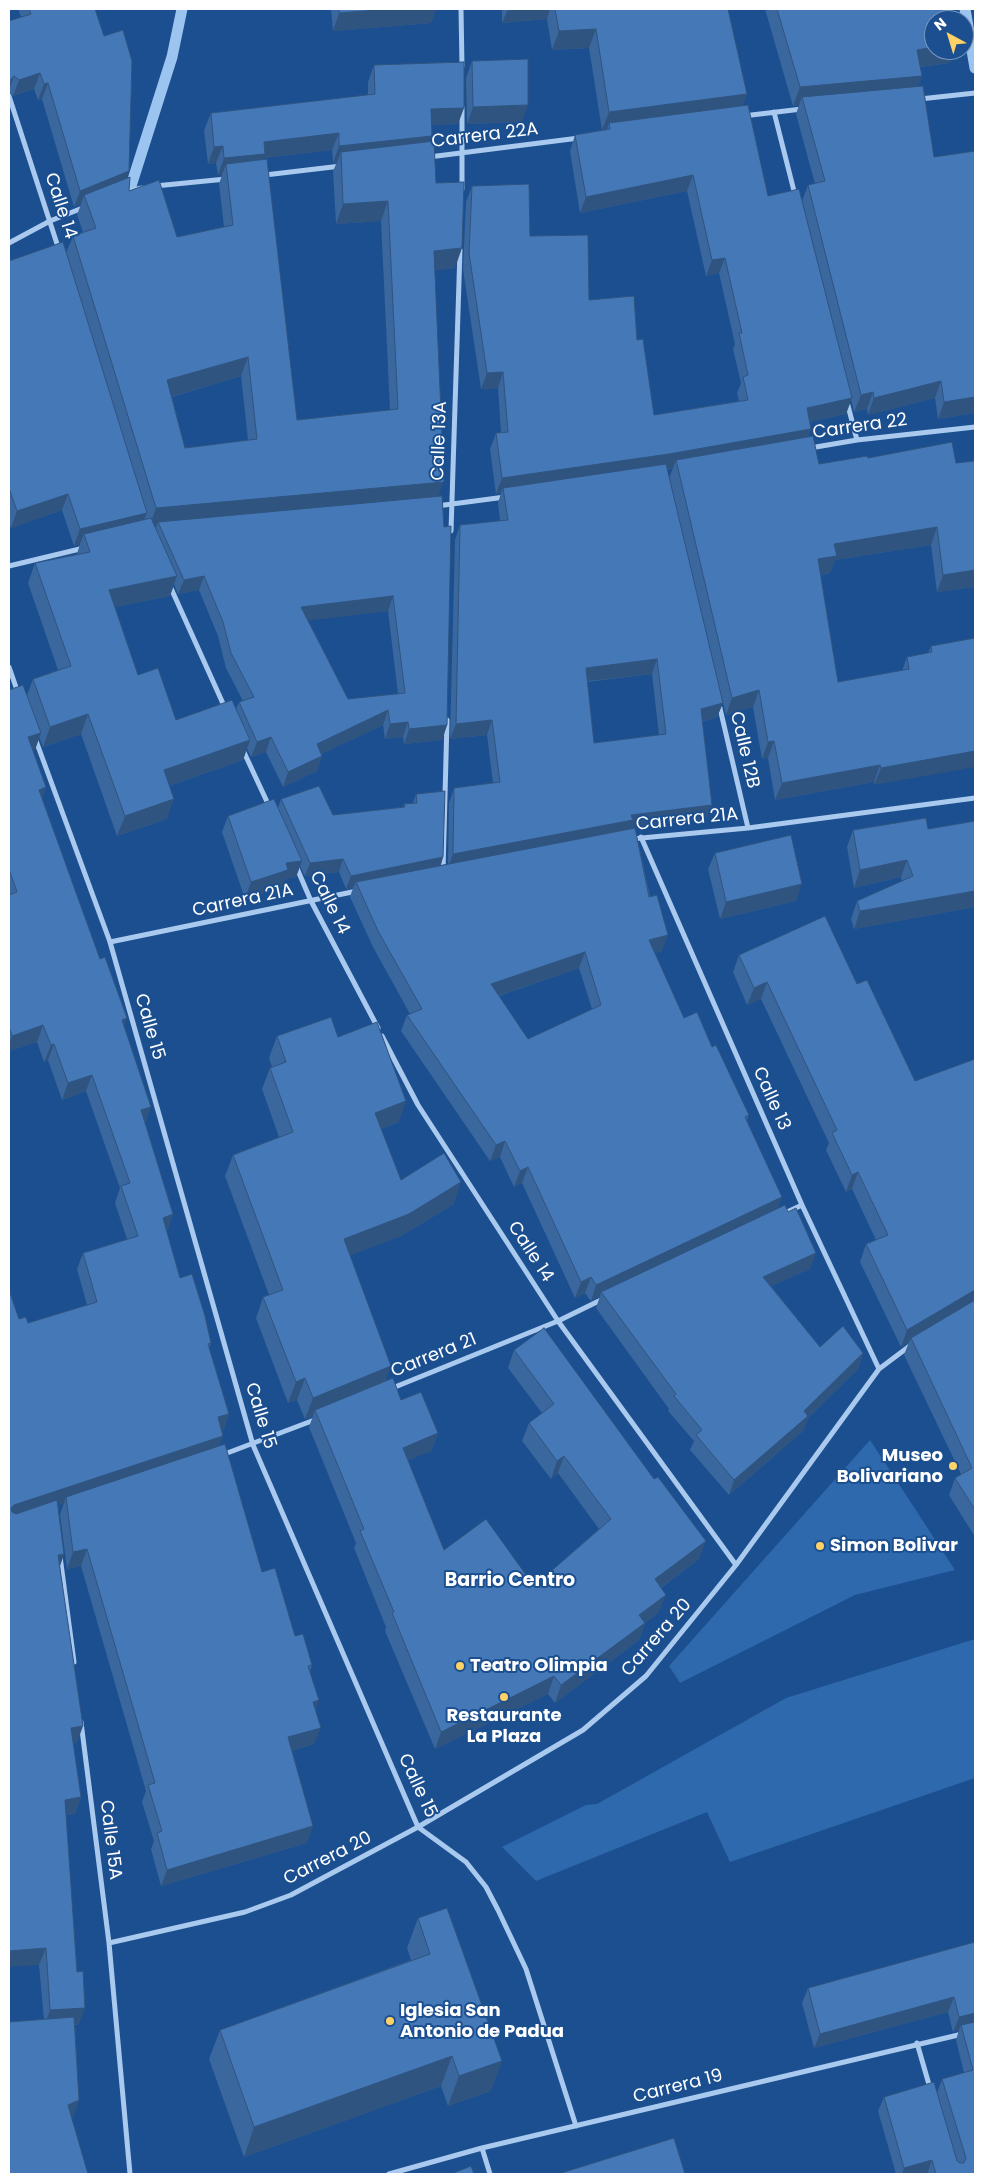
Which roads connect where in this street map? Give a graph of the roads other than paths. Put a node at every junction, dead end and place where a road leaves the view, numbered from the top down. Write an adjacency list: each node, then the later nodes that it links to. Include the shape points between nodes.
1 (461, 9): 2 (street)
2 (462, 76)
3 (975, 94): 6 (street)
4 (9, 96): 20 (street, Calle 14)
5 (462, 96): 11 (street)
6 (918, 99)
7 (812, 108): 8 (street)
8 (774, 112): 9 (street); 18 (street)
9 (735, 117)
10 (589, 136): 11 (street, Carrera 22A)
11 (463, 153): 12 (street, Carrera 22A); 16 (street)
12 (424, 158)
13 (345, 166): 14 (street)
14 (257, 175)
15 (228, 178): 17 (street, via 130,189)
16 (462, 192)
17 (112, 196)
18 (796, 199)
19 (95, 203): 20 (street)
20 (50, 221): 22 (street); 23 (street, Calle 14)
21 (460, 241): 29 (street, Calle 13A)
22 (9, 242)
23 (62, 259)
24 (844, 392): 26 (street)
25 (975, 427): 26 (street, Carrera 22)
26 (857, 440): 27 (street, Carrera 22)
27 (799, 450)
28 (509, 496): 29 (street)
29 (451, 505): 30 (street); 31 (street, Calle 13A)
30 (432, 507)
31 (451, 535)
32 (91, 546): 33 (street)
33 (9, 566)
34 (166, 578): 38 (street)
35 (9, 668): 37 (street)
36 (716, 694): 44 (street, Calle 12B)
37 (19, 695)
38 (226, 712)
39 (447, 714): 49 (street)
40 (32, 732): 53 (street, Calle 15)
41 (239, 739): 43 (street)
42 (975, 798): 44 (street, Carrera 21A)
43 (271, 811)
44 (748, 828): 45 (street, Carrera 21A)
45 (641, 837): 46 (street, Carrera 21A); 54 (street, Calle 13)
46 (622, 841)
47 (291, 856): 52 (street, Calle 14)
48 (453, 872): 49 (street)
49 (443, 874): 50 (street)
50 (434, 876)
51 (368, 889): 52 (street, Carrera 21A)
52 (311, 900): 53 (street, Carrera 21A); 57 (street, Calle 14, via 418,1105)
53 (110, 942): 62 (street, Calle 15)
54 (802, 1205): 55 (street); 59 (street, Calle 13)
55 (776, 1217)
56 (610, 1296): 57 (street, Carrera 21)
57 (558, 1321): 60 (street, Carrera 21); 65 (street, Calle 14)
58 (917, 1342): 59 (street, Carrera 20)
59 (879, 1369): 65 (street, Carrera 20)
60 (382, 1392)
61 (327, 1415): 62 (street)
62 (253, 1445): 63 (street); 68 (street, Calle 15)
63 (216, 1458)
64 (60, 1550): 66 (street)
65 (736, 1565): 68 (street, Carrera 20, via 646,1676 583,1730)
66 (74, 1668)
67 (80, 1717): 69 (street, Calle 15A)
68 (418, 1827): 69 (street, Carrera 20, via 282,1899 236,1914); 73 (street, Calle 15, via 466,1862 486,1887 526,1969)
69 (109, 1942): 75 (street, Calle 15A)
70 (975, 2031): 71 (street, Carrera 19)
71 (917, 2044): 72 (street); 73 (street, Carrera 19)
72 (931, 2090)
73 (576, 2126): 74 (street, Carrera 19)
74 (482, 2148): 76 (street, Carrera 19); 77 (street)
75 (130, 2174)
76 (389, 2174)
77 (490, 2174)

